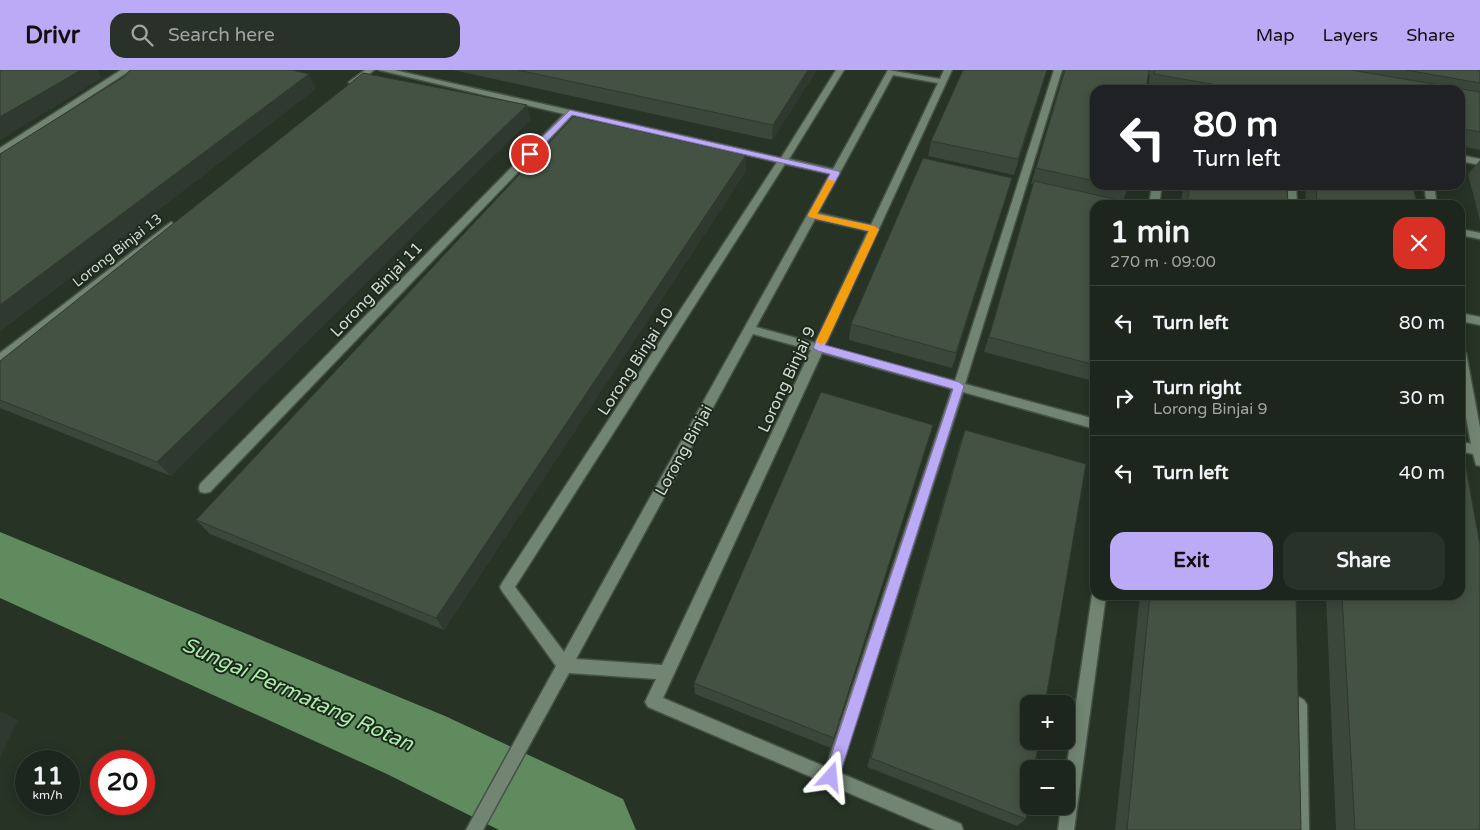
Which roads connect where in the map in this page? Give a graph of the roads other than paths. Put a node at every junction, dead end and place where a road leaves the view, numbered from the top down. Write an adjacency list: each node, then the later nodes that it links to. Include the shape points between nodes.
1 (127, 70): 11 (street)
2 (370, 70): 9 (street)
3 (383, 70): 10 (street)
4 (840, 70): 13 (street, Lorong Binjai 10)
5 (948, 70): 8 (street, Lorong Binjai 9)
6 (1058, 70): 27 (street)
7 (891, 71): 8 (street); 15 (street, Lorong Binjai)
8 (943, 82): 18 (street, Lorong Binjai 9, via 908,168)
9 (346, 88)
10 (570, 112): 13 (street); 32 (street, Lorong Binjai 11)
11 (0, 152)
12 (1465, 159): 14 (street)
13 (784, 161): 15 (street); 34 (street, Lorong Binjai 10, via 507,588)
14 (1480, 162)
15 (836, 173): 16 (street, Lorong Binjai)
16 (812, 215): 18 (street); 23 (street, Lorong Binjai)
17 (181, 218): 25 (street, Lorong Binjai 13)
18 (874, 229): 24 (street, Lorong Binjai 9)
19 (1465, 233): 20 (street)
20 (1480, 236)
21 (1465, 318): 22 (street)
22 (1480, 321)
23 (749, 329): 24 (street); 34 (street, Lorong Binjai)
24 (818, 348): 27 (street); 35 (street, Lorong Binjai 9)
25 (0, 360)
26 (1465, 373): 28 (street)
27 (959, 386): 29 (street); 37 (street)
28 (1476, 416): 31 (street)
29 (1090, 423)
30 (1465, 449): 31 (street)
31 (1479, 456)
32 (205, 488)
33 (1098, 600): 40 (street)
34 (564, 665): 35 (street); 38 (street, Lorong Binjai)
35 (666, 673): 37 (street, Lorong Binjai 9, via 653,702)
36 (1298, 693): 41 (street)
37 (831, 777): 39 (street)
38 (474, 830)
39 (955, 830)
40 (1066, 830)
41 (1301, 830)

